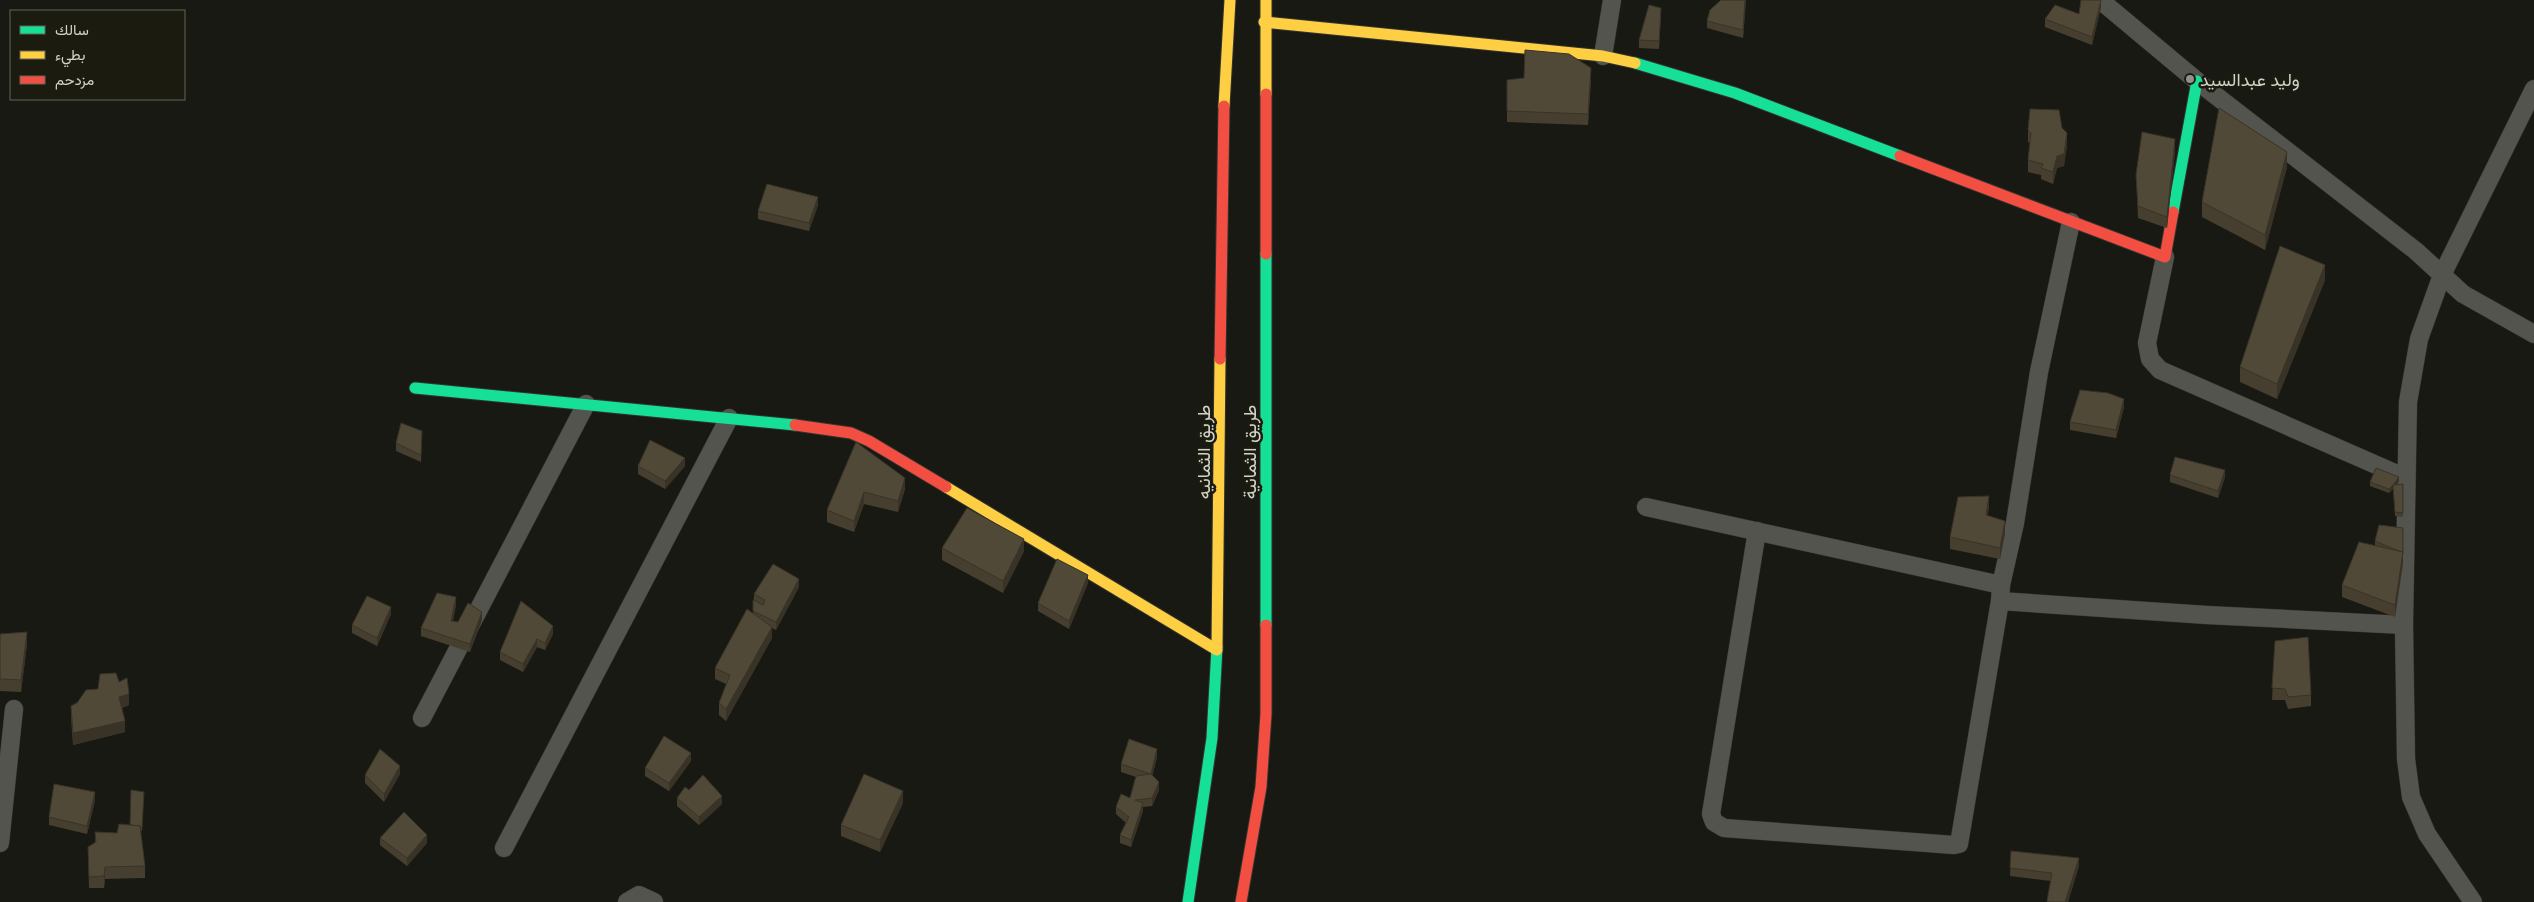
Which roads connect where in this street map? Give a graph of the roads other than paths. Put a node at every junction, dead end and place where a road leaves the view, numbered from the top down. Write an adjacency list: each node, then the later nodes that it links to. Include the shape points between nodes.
1 (1230, 0): 21 (street, طريق الثمانيه, via 1222,147)
2 (1266, 0): 5 (street, طريق الثمانية)
3 (1612, 0): 6 (street)
4 (2100, 0): 7 (street)
5 (1264, 22): 6 (street); 29 (street, طريق الثمانية, via 1266,714 1261,787)
6 (1603, 56): 9 (street, via 1735,93)
7 (2197, 81): 10 (street); 11 (street, via 2416,251)
8 (2534, 89): 11 (street)
9 (2071, 222): 10 (street); 19 (street, via 2039,372 2015,523)
10 (2165, 257): 16 (street, via 2147,343 2150,359 2160,370)
11 (2442, 275): 12 (street, via 2470,299); 16 (street, via 2419,339 2411,374)
12 (2534, 334)
13 (415, 388): 14 (street)
14 (586, 404): 15 (street); 23 (street)
15 (729, 418): 21 (street, via 827,428 869,441); 25 (street)
16 (2406, 478): 20 (street)
17 (1646, 507): 18 (street)
18 (1757, 531): 19 (street); 19 (street, via 1711,814 1714,822 1724,828 1959,844)
19 (2000, 593): 20 (street, via 2167,613)
20 (2404, 625): 30 (street, via 2406,759 2411,797 2427,834)
21 (1217, 650): 28 (street, طريق الثمانيه, via 1212,738)
22 (14, 709): 24 (street)
23 (422, 718)
24 (0, 843)
25 (504, 848)
26 (627, 902): 27 (street, via 639,895)
27 (654, 902)
28 (1188, 902)
29 (1240, 902)
30 (2474, 902)

